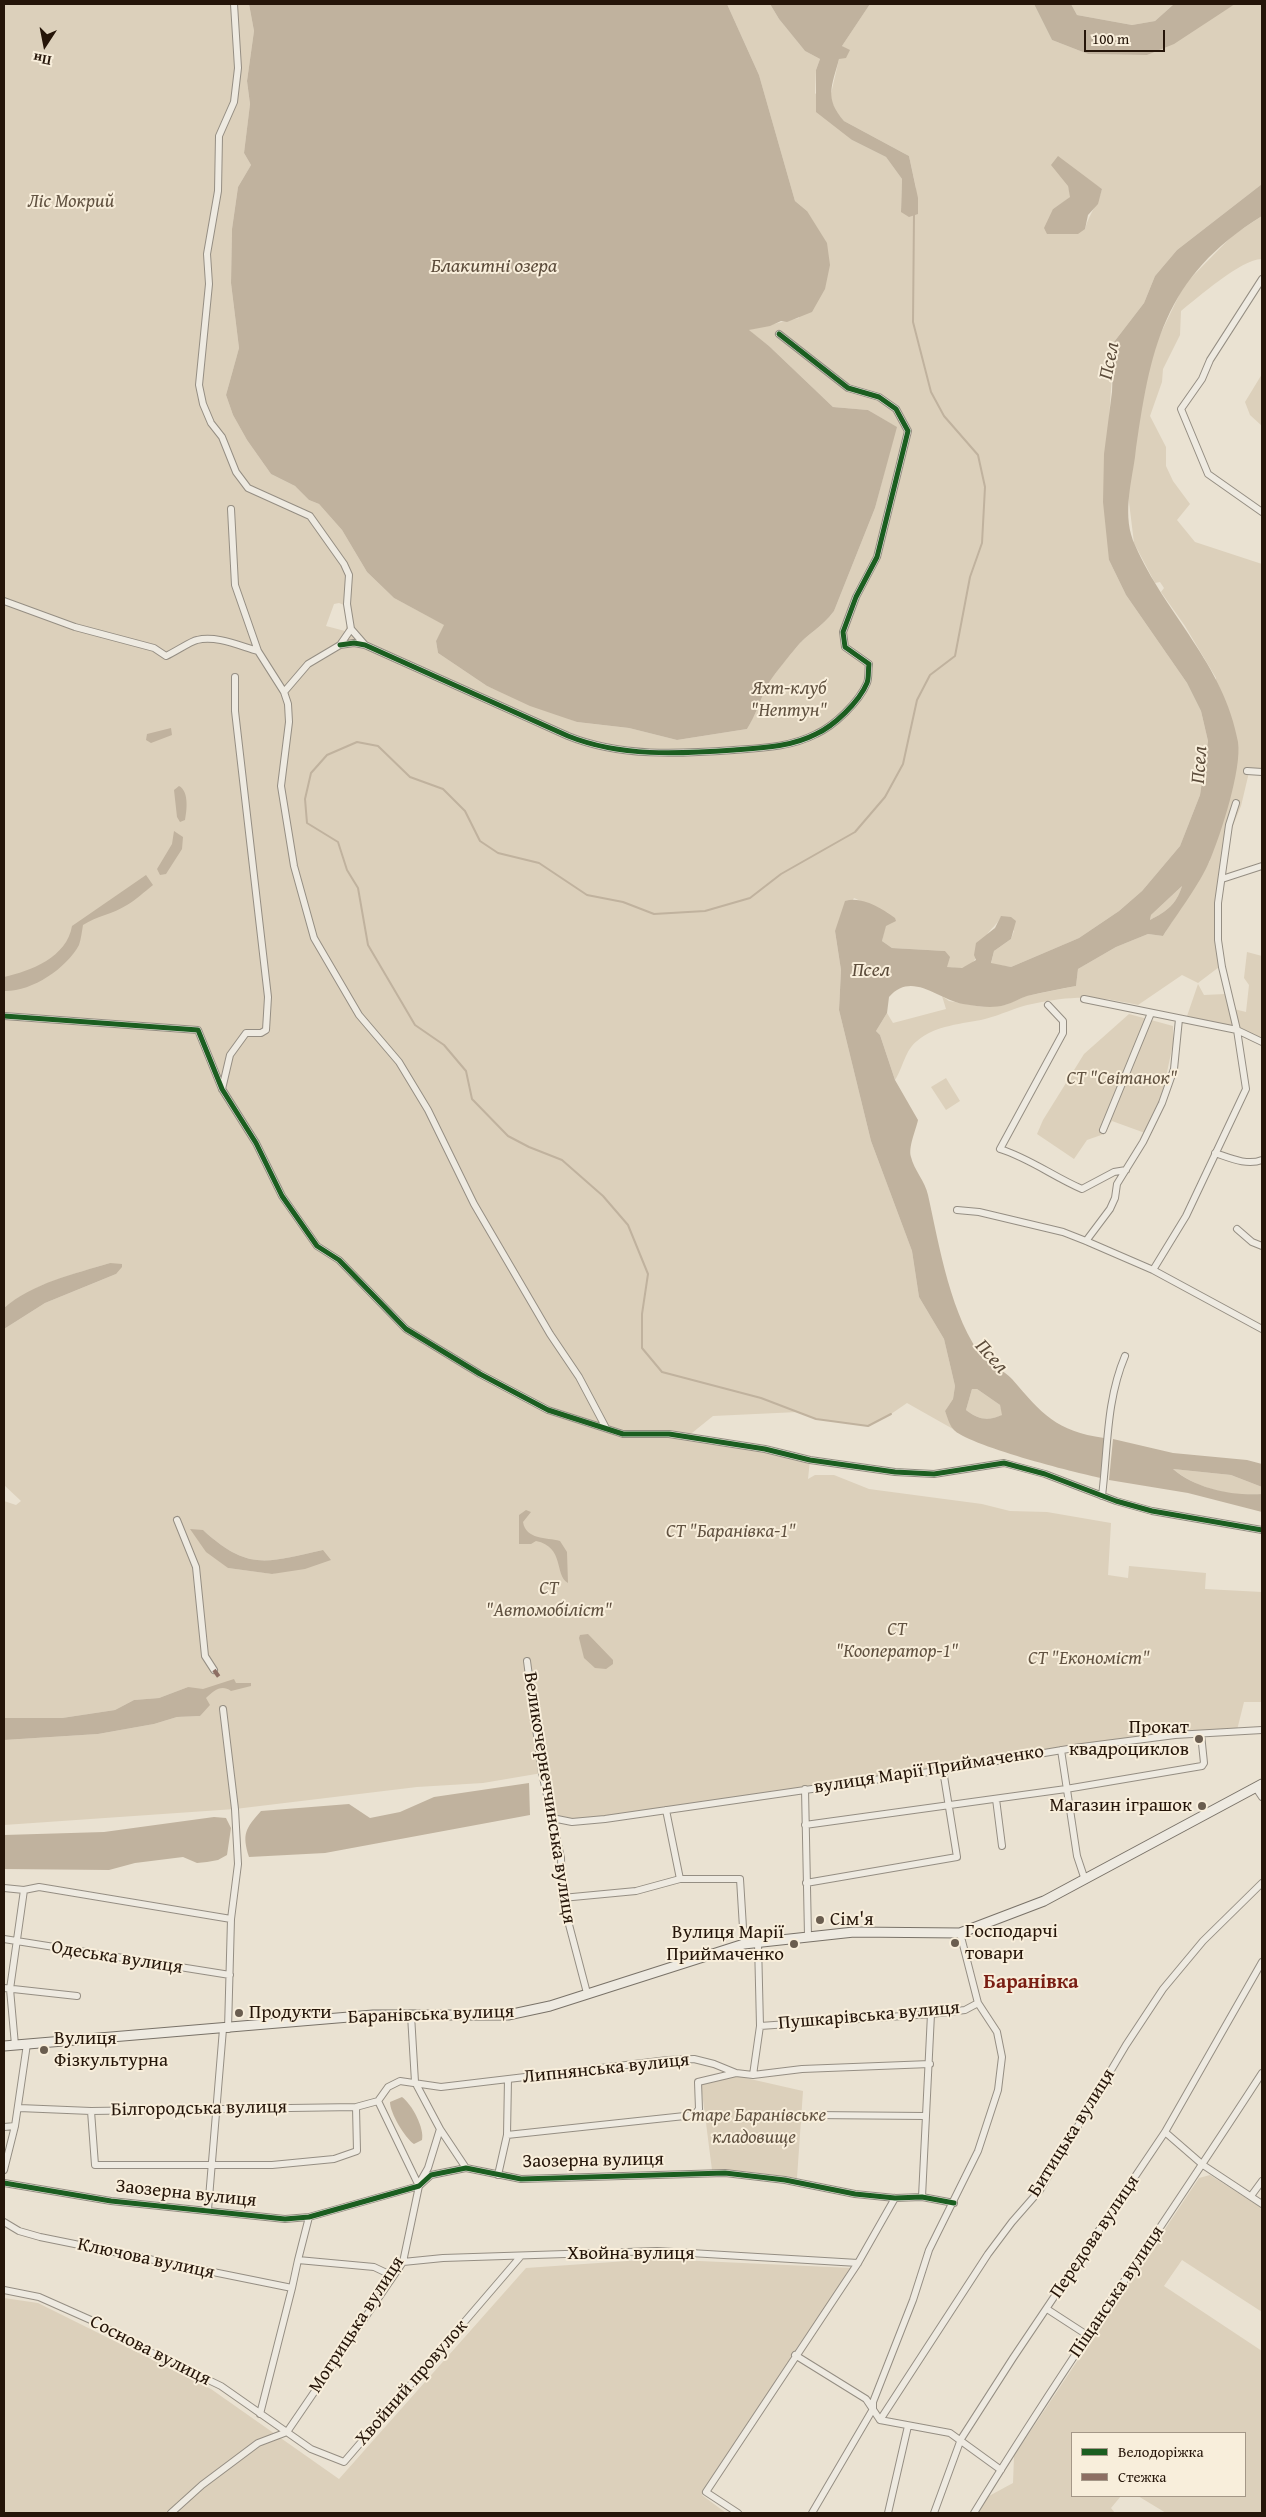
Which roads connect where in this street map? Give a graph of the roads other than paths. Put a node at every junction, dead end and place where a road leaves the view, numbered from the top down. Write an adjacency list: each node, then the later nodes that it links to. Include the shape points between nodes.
1 (234, 4): 7 (street, via 238,68 234,102 219,136 218,191 207,254 209,284 199,385 211,423 222,437 236,472 248,488 310,516 344,564 349,575 347,604)
2 (1262, 279): 5 (street, via 1181,409 1208,474)
3 (779, 334): 9 (street, via 848,388 879,397 896,409 908,431 877,556 842,632 846,647 869,664 867,683 835,723 790,744 764,748 671,754 604,747 568,736)
4 (231, 509): 10 (street, via 235,585)
5 (1262, 512)
6 (4, 601): 10 (street, via 75,627 154,648 166,656 196,640 221,640)
7 (351, 630): 8 (street); 9 (street)
8 (340, 644): 9 (street); 12 (street, via 308,664)
9 (364, 645)
10 (258, 651): 12 (street)
11 (235, 677): 25 (street, via 235,711 268,997 266,1030 246,1033 230,1055)
12 (284, 692): 37 (street, via 289,722 281,786 294,866 314,938 359,1015 399,1062 428,1110 474,1204)
13 (1247, 771): 14 (street)
14 (1262, 772)
15 (1236, 803): 17 (street, via 1229,825)
16 (1262, 866): 17 (street)
17 (1222, 879): 23 (street, via 1218,940)
18 (1084, 999): 20 (street)
19 (1048, 1005): 29 (street, via 1063,1021 1064,1033 1000,1149 1082,1190 1114,1172)
20 (1151, 1013): 22 (street); 26 (street)
21 (4, 1016): 25 (street, via 198,1030)
22 (1179, 1019): 23 (street); 29 (street, via 1174,1069 1162,1103)
23 (1237, 1030): 24 (street); 27 (street, via 1246,1089)
24 (1262, 1042)
25 (222, 1089): 37 (street, via 256,1143 282,1196 317,1246 339,1260 406,1330 548,1410)
26 (1104, 1130)
27 (1215, 1153): 28 (street, via 1237,1161 1255,1163); 34 (street, via 1186,1216)
28 (1262, 1160)
29 (1126, 1170): 32 (street, via 1117,1184 1110,1209)
30 (957, 1210): 32 (street, via 979,1212 1063,1232)
31 (1237, 1229): 33 (street)
32 (1086, 1241): 34 (street)
33 (1262, 1246)
34 (1153, 1270): 35 (street)
35 (1262, 1329)
36 (1125, 1356): 38 (street, via 1116,1376 1108,1418)
37 (606, 1428): 38 (street, via 624,1434 669,1434 895,1472 934,1474 1004,1463 1045,1474)
38 (1102, 1496): 40 (street, via 1152,1511)
39 (177, 1520): 42 (street, via 196,1567 205,1656)
40 (1262, 1530)
41 (527, 1661): 55 (street, Великочернеччинська вулиця, via 542,1773)
42 (214, 1670)
43 (223, 1709): 65 (street, via 238,1864)
44 (1262, 1730): 45 (street, вулиця Марії Приймаченко)
45 (1201, 1734): 46 (street, вулиця Марії Приймаченко); 50 (street, via 1202,1766)
46 (1061, 1750): 47 (street, вулиця Марії Приймаченко); 50 (street)
47 (943, 1770): 49 (street, вулиця Марії Приймаченко); 53 (street)
48 (1259, 1786): 51 (street); 59 (main road, Баранівська вулиця)
49 (805, 1789): 54 (street, вулиця Марії Приймаченко); 56 (street, вулиця Марії Приймаченко)
50 (1066, 1789): 52 (street); 59 (street, via 1077,1856)
51 (1262, 1797)
52 (996, 1799): 53 (street); 57 (street)
53 (948, 1806): 56 (street); 60 (street, via 957,1857)
54 (666, 1810): 55 (street, вулиця Марії Приймаченко, via 572,1822); 58 (street)
55 (552, 1818): 64 (street, Великочернеччинська вулиця, via 562,1858)
56 (805, 1825): 60 (street, вулиця Марії Приймаченко)
57 (1002, 1846)
58 (680, 1879): 64 (street, via 636,1891); 71 (street, via 740,1879)
59 (1085, 1880): 66 (main road, Баранівська вулиця, via 1044,1901)
60 (806, 1883): 67 (street, вулиця Марії Приймаченко)
61 (1262, 1883): 131 (street, Битицька вулиця, via 1203,1941 1163,1989 1040,2190 988,2254)
62 (4, 1888): 63 (street)
63 (24, 1890): 65 (street, via 39,1887); 69 (street)
64 (562, 1898): 75 (street, Великочернеччинська вулиця)
65 (231, 1919): 73 (street)
66 (960, 1933): 67 (main road, Баранівська вулиця, via 886,1931); 77 (street)
67 (808, 1936): 70 (main road, Баранівська вулиця)
68 (4, 1939): 69 (street, Одеська вулиця)
69 (17, 1942): 73 (street, Одеська вулиця); 74 (street)
70 (758, 1942): 71 (main road, Баранівська вулиця); 80 (street)
71 (744, 1944): 75 (main road, Баранівська вулиця)
72 (1262, 1962): 101 (street, Передова вулиця)
73 (230, 1975): 81 (street)
74 (7, 1988): 76 (street); 83 (street)
75 (587, 1993): 79 (main road, Баранівська вулиця, via 550,2006 508,2015)
76 (77, 1996)
77 (978, 2003): 78 (street, Пушкарівська вулиця, via 965,2010); 114 (street, via 997,2032 1002,2057 998,2090 978,2151)
78 (931, 2014): 80 (street, Пушкарівська вулиця); 85 (street)
79 (411, 2015): 81 (main road, Баранівська вулиця); 90 (street)
80 (760, 2026): 88 (street)
81 (226, 2029): 82 (main road, Баранівська вулиця); 94 (street)
82 (27, 2044): 83 (main road, Баранівська вулиця); 93 (street)
83 (15, 2045): 84 (main road, Баранівська вулиця)
84 (4, 2046)
85 (930, 2064): 88 (street, Липнянська вулиця, via 802,2069); 97 (street)
86 (736, 2073): 88 (street, Липнянська вулиця); 89 (street, Липнянська вулиця, via 694,2060 668,2060); 102 (street, via 698,2082 699,2109 694,2115)
87 (1262, 2073): 103 (street, Піщанська вулиця)
88 (753, 2075)
89 (508, 2079): 90 (street, Липнянська вулиця, via 441,2087); 102 (street)
90 (415, 2082): 91 (street, Липнянська вулиця, via 400,2081 388,2087); 100 (street)
91 (378, 2101): 92 (street, Білгородська вулиця); 110 (street)
92 (356, 2107): 94 (street, Білгородська вулиця); 104 (street, via 357,2152 334,2159)
93 (19, 2108): 95 (street, Білгородська вулиця); 98 (street)
94 (215, 2108): 95 (street, Білгородська вулиця); 104 (street)
95 (91, 2111): 104 (street, via 95,2165)
96 (812, 2115): 97 (street)
97 (925, 2116): 112 (street)
98 (15, 2126): 99 (street); 106 (street)
99 (4, 2127)
100 (440, 2129): 105 (street); 110 (street, Могрицька вулиця)
101 (1166, 2132): 103 (street); 126 (street, Передова вулиця)
102 (507, 2135): 107 (street)
103 (1203, 2165): 111 (street); 127 (street, Піщанська вулиця)
104 (211, 2166): 116 (street)
105 (466, 2168): 107 (street, Заозерна вулиця); 110 (street, Заозерна вулиця, via 431,2176)
106 (4, 2170)
107 (498, 2175): 113 (street, Заозерна вулиця, via 521,2179 725,2173)
108 (1262, 2181): 111 (street)
109 (4, 2183): 116 (street, Заозерна вулиця, via 111,2202)
110 (419, 2186): 117 (street, Заозерна вулиця); 121 (street, Могрицька вулиця)
111 (1251, 2196): 115 (street)
112 (922, 2197): 113 (street, Заозерна вулиця); 114 (street, Заозерна вулиця)
113 (895, 2198): 122 (street)
114 (954, 2203): 129 (street, via 929,2250 873,2402)
115 (1262, 2204)
116 (208, 2210): 117 (street, Заозерна вулиця, via 285,2219)
117 (309, 2217): 120 (street)
118 (4, 2222): 124 (street, Ключова вулиця, via 19,2231 40,2237)
119 (521, 2256): 121 (street, Хвойна вулиця); 122 (street, Хвойна вулиця, via 657,2251); 133 (street, Хвойний провулок, via 344,2462 311,2449)
120 (298, 2260): 123 (street, via 374,2267); 124 (street)
121 (403, 2262): 123 (street, Могрицька вулиця)
122 (858, 2263): 128 (street)
123 (393, 2276): 133 (street, Могрицька вулиця)
124 (292, 2288): 130 (street)
125 (4, 2290): 130 (street, Соснова вулиця, via 39,2297 93,2321 221,2386)
126 (1047, 2309): 127 (street); 134 (street, Передова вулиця)
127 (1087, 2335): 135 (street, Піщанська вулиця)
128 (795, 2355): 129 (street, via 866,2399); 137 (street, via 706,2492)
129 (874, 2410): 131 (street); 138 (street)
130 (260, 2414): 133 (street, Соснова вулиця)
131 (880, 2420): 132 (street)
132 (908, 2426): 134 (street, via 950,2433); 139 (street)
133 (287, 2432): 136 (street, via 258,2443)
134 (961, 2439): 135 (street); 140 (street, Передова вулиця)
135 (1001, 2470): 141 (street, Піщанська вулиця)
136 (171, 2513)
137 (738, 2513)
138 (812, 2513)
139 (888, 2513)
140 (934, 2513)
141 (974, 2513)

